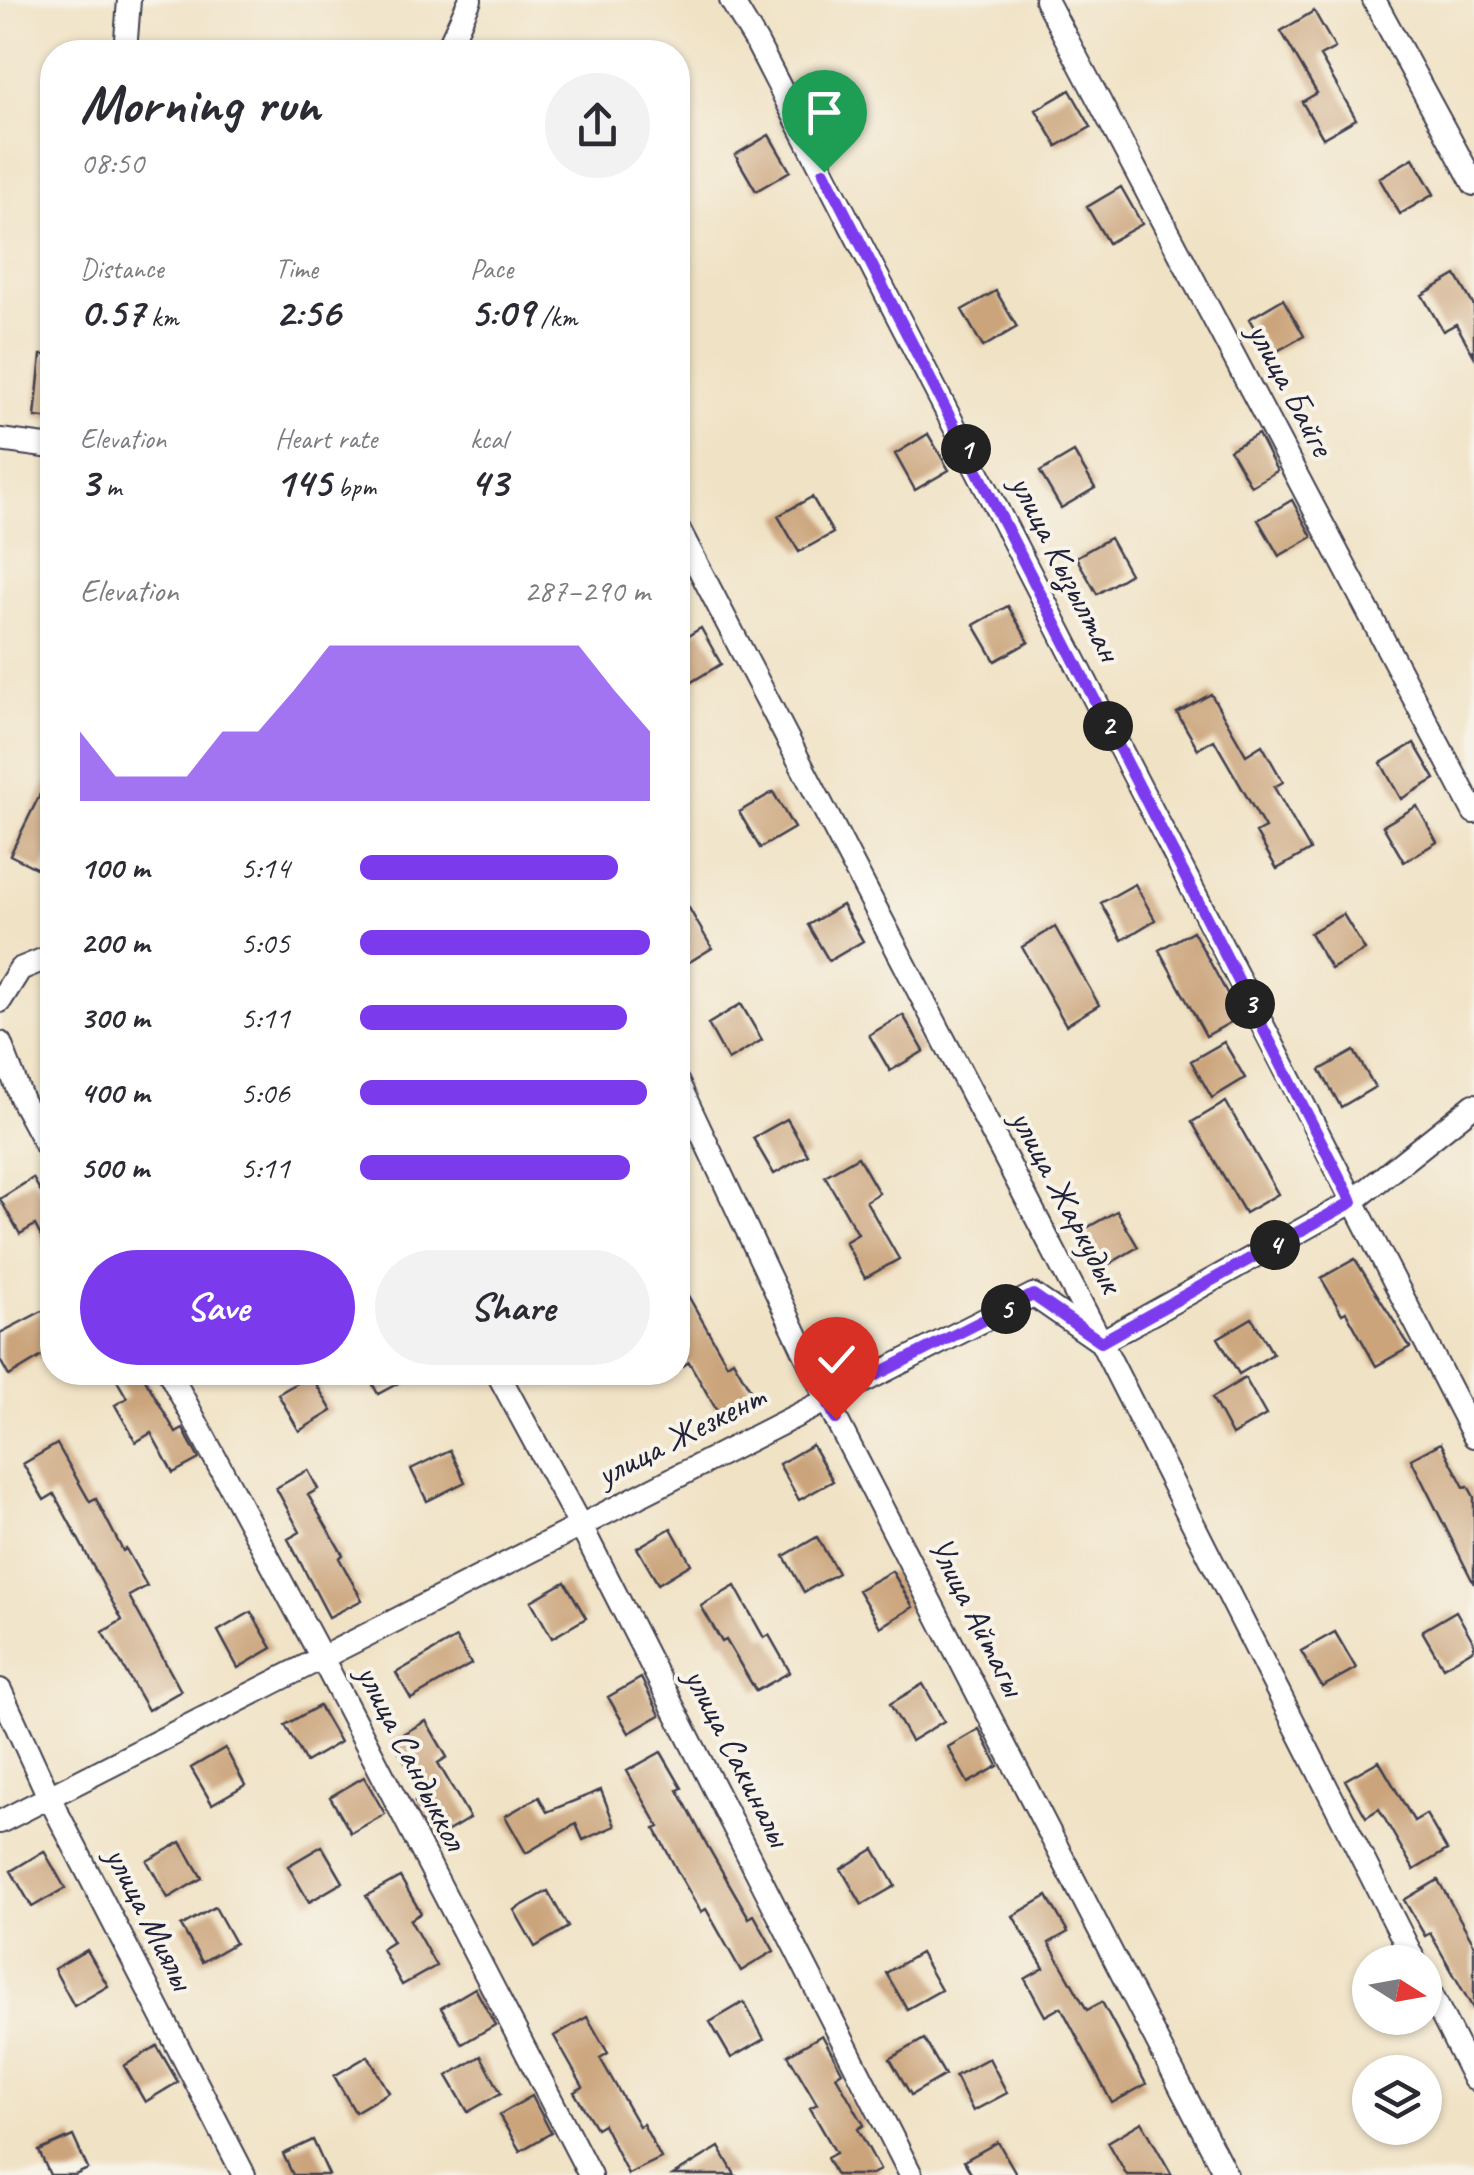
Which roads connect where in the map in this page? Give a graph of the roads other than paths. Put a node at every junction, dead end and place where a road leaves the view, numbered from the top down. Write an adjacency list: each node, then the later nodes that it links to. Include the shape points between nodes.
1 (129, 0): 6 (street)
2 (470, 0): 7 (street)
3 (730, 0): 19 (street, улица Кызылтан)
4 (1046, 0): 12 (street, улица Байге)
5 (1374, 0): 8 (street)
6 (126, 40)
7 (452, 40)
8 (1474, 184)
9 (0, 440): 10 (street)
10 (40, 445)
11 (690, 551): 20 (street, улица Жаркудык)
12 (1474, 812)
13 (40, 961): 14 (street, via 20,969)
14 (0, 1001)
15 (0, 1043): 18 (street)
16 (1474, 1105): 19 (street)
17 (690, 1109): 23 (street, Улица Айтагы)
18 (40, 1134)
19 (1352, 1202): 20 (street); 24 (street, улица Кызылтан)
20 (1101, 1342): 23 (street, улица Жезкент, via 1033,1295); 30 (street, улица Жаркудык)
21 (176, 1385): 26 (street, улица Сандыккол)
22 (504, 1385): 25 (street, улица Сакиналы)
23 (827, 1400): 25 (street, улица Жезкент); 36 (street, Улица Айтагы)
24 (1474, 1436)
25 (580, 1526): 26 (street, улица Жезкент); 35 (street, улица Сакиналы)
26 (322, 1658): 28 (street, улица Жезкент); 34 (street, улица Сандыккол)
27 (0, 1690): 28 (street, улица Миялы)
28 (49, 1797): 29 (street, улица Жезкент); 33 (street, улица Миялы)
29 (0, 1822)
30 (1406, 1945)
31 (1442, 2015): 32 (street)
32 (1474, 2078)
33 (244, 2175)
34 (590, 2175)
35 (911, 2175)
36 (1226, 2175)

